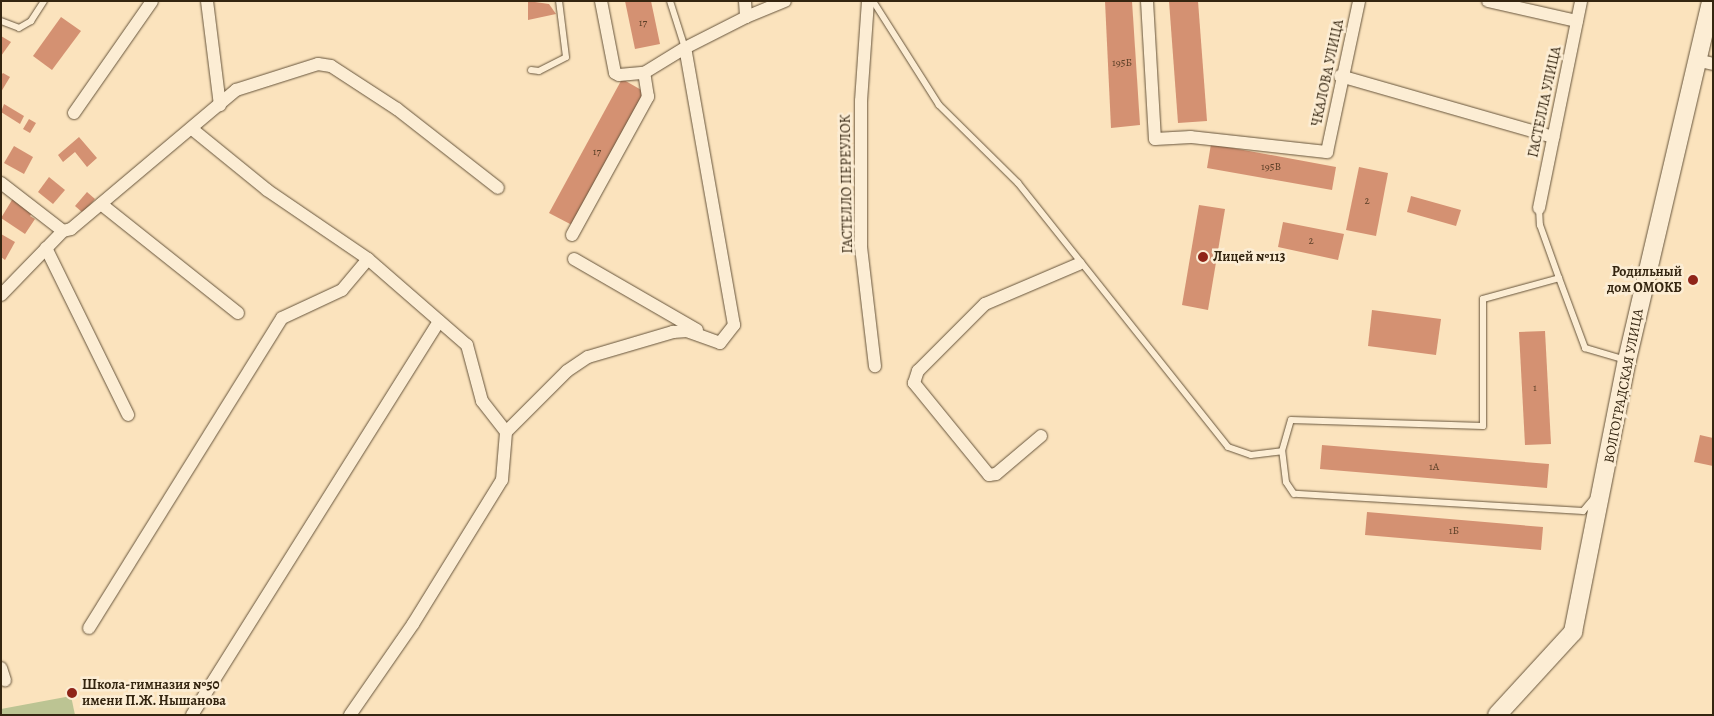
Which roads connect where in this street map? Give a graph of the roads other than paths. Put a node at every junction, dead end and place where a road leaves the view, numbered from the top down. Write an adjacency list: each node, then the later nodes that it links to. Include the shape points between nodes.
1 (44, 1): 17 (lane, via 31,21 19,28)
2 (152, 1): 25 (street)
3 (207, 1): 24 (street)
4 (559, 1): 21 (lane, via 566,57 539,70)
5 (601, 1): 22 (street, via 615,73 626,76)
6 (670, 1): 19 (lane)
7 (745, 1): 16 (street)
8 (785, 1): 16 (street)
9 (868, 1): 44 (street, ГАСТЕЛЛО ПЕРЕУЛОК, via 861,101 861,247)
10 (874, 1): 37 (lane, via 939,105 1018,183)
11 (1147, 1): 23 (street, ЧКАЛОВА УЛИЦА, via 1155,139 1191,137 1327,152)
12 (1359, 1): 23 (street, ЧКАЛОВА УЛИЦА)
13 (1488, 1): 18 (street)
14 (1581, 1): 18 (street, ГАСТЕЛЛА УЛИЦА)
15 (1711, 1): 20 (street, ВОЛГОГРАДСКАЯ УЛИЦА)
16 (746, 17): 19 (street)
17 (1, 20)
18 (1577, 21): 27 (street, ГАСТЕЛЛА УЛИЦА)
19 (685, 48): 22 (street); 42 (street, via 734,325)
20 (1704, 62): 43 (street, ВОЛГОГРАДСКАЯ УЛИЦА)
21 (531, 70)
22 (644, 73): 33 (street, via 648,97)
23 (1340, 76): 27 (street)
24 (220, 105): 26 (street); 29 (street, via 236,90 261,80 310,66 331,66 397,109)
25 (74, 113)
26 (192, 129): 30 (street); 35 (street, via 267,190)
27 (1553, 138): 31 (street, ГАСТЕЛЛА УЛИЦА)
28 (1, 183): 32 (street)
29 (498, 188)
30 (101, 204): 32 (street); 40 (street)
31 (1539, 208): 38 (lane, via 1540,225)
32 (63, 231): 34 (street)
33 (572, 235)
34 (46, 248): 39 (street); 45 (street)
35 (368, 259): 41 (street); 50 (street, via 342,290 282,318)
36 (574, 259): 42 (street)
37 (1079, 264): 47 (street, via 985,304 918,371 914,383 989,475 996,474); 48 (lane, via 1228,447 1251,454)
38 (1559, 278): 43 (lane, via 1586,348); 48 (lane, via 1484,299 1483,426 1291,420)
39 (1, 296)
40 (238, 313)
41 (439, 321): 46 (street, via 467,345 482,400); 51 (street)
42 (720, 343): 46 (street, via 687,331 673,332 588,357 567,371)
43 (1627, 360): 49 (street, ВОЛГОГРАДСКАЯ УЛИЦА)
44 (876, 366)
45 (128, 415)
46 (506, 432): 52 (street, via 502,480 413,624)
47 (1041, 436)
48 (1282, 451): 49 (lane, via 1286,482 1294,494 1583,511)
49 (1605, 484): 53 (street, ВОЛГОГРАДСКАЯ УЛИЦА, via 1573,632)
50 (89, 628)
51 (192, 715)
52 (350, 715)
53 (1497, 715)

